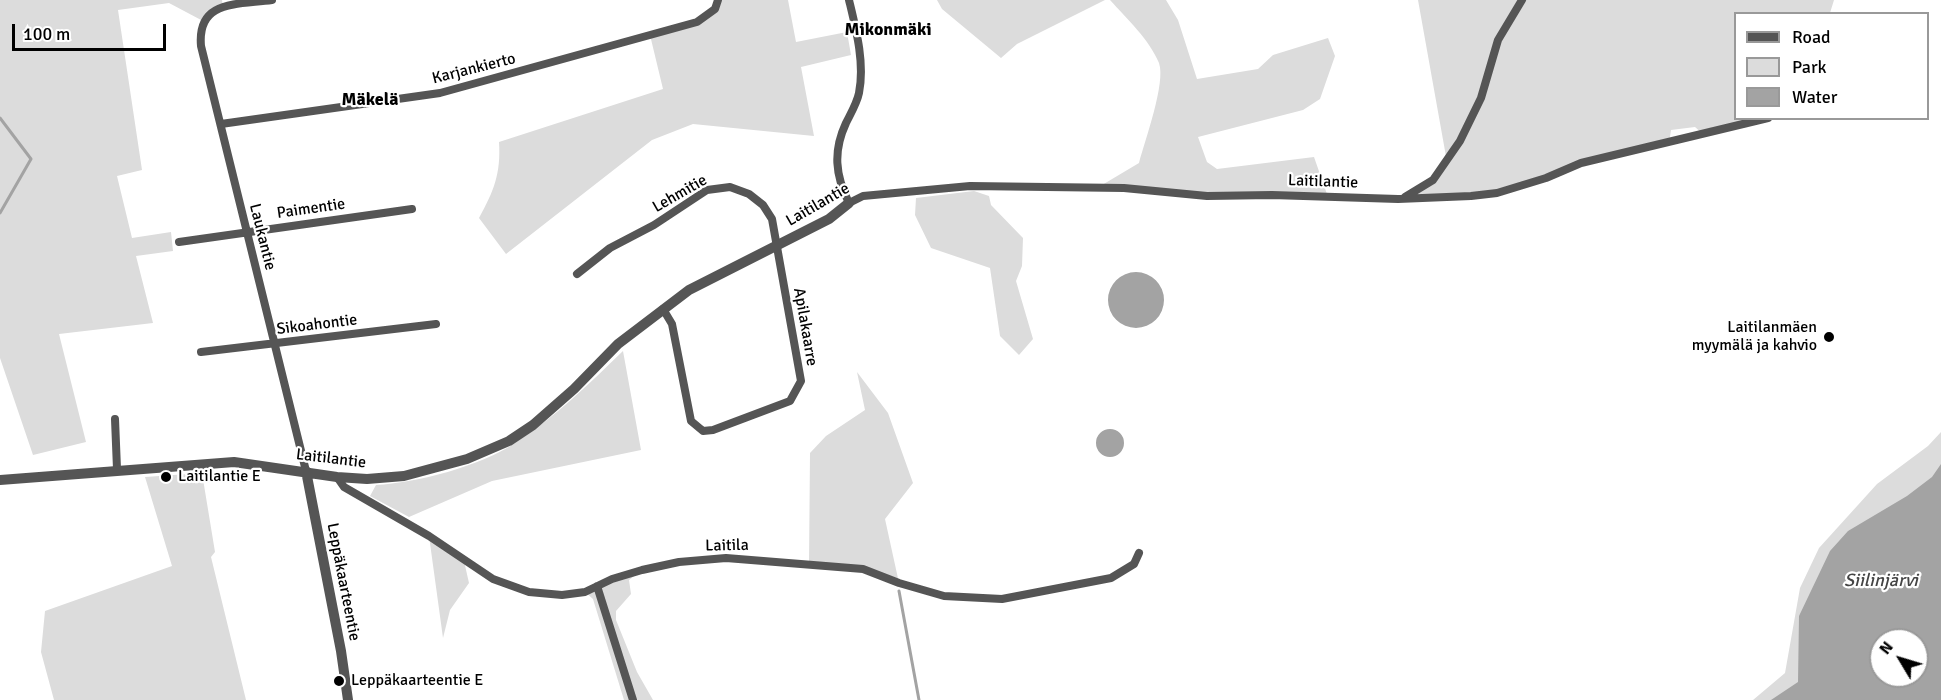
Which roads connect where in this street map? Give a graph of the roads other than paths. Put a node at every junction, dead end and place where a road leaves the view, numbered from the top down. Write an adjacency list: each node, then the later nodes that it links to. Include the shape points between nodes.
1 (272, 0): 6 (street, Laukantie, via 223,6 210,11 202,21 201,46)
2 (718, 0): 6 (street, Karjankierto, via 715,9 697,22 440,93)
3 (849, 0): 8 (street, via 857,32 859,92 837,154 840,185)
4 (1522, 0): 7 (street, via 1498,40 1481,98 1460,141 1433,180)
5 (1761, 120): 7 (street, Laitilantie, via 1581,163 1497,193)
6 (221, 124): 10 (street, Laukantie)
7 (1398, 199): 8 (street, Laitilantie, via 970,186 863,196)
8 (849, 203): 12 (street, Laitilantie, via 829,219)
9 (412, 209): 10 (street, Paimentie)
10 (247, 231): 11 (street, Paimentie); 16 (street, Laukantie)
11 (179, 242)
12 (777, 246): 13 (street, Lehmitie, via 772,219 763,205 749,194 720,187 707,190 610,249); 14 (street, Laitilantie, via 689,290); 14 (street, Apilakaarre, via 801,381 790,401 703,431 691,421 672,324)
13 (577, 274)
14 (663, 309): 21 (street, Laitilantie, via 618,344 533,425 509,441 468,459 404,476)
15 (436, 324): 16 (street, Sikoahontie)
16 (274, 344): 17 (street, Sikoahontie); 20 (street, Laukantie)
17 (201, 352)
18 (115, 419): 19 (street)
19 (117, 469): 20 (street, Laitilantie, via 234,462); 22 (street, Laitilantie)
20 (306, 471): 21 (street, Laitilantie); 25 (street, Leppäkaarteentie)
21 (337, 477): 24 (street, Laitila, via 344,487 493,579 529,592 562,595)
22 (0, 480)
23 (1139, 553): 24 (street, Laitila, via 1134,564 1111,578 1002,599 944,596 863,569 726,558 642,570)
24 (597, 586): 26 (street)
25 (348, 700)
26 (633, 700)

